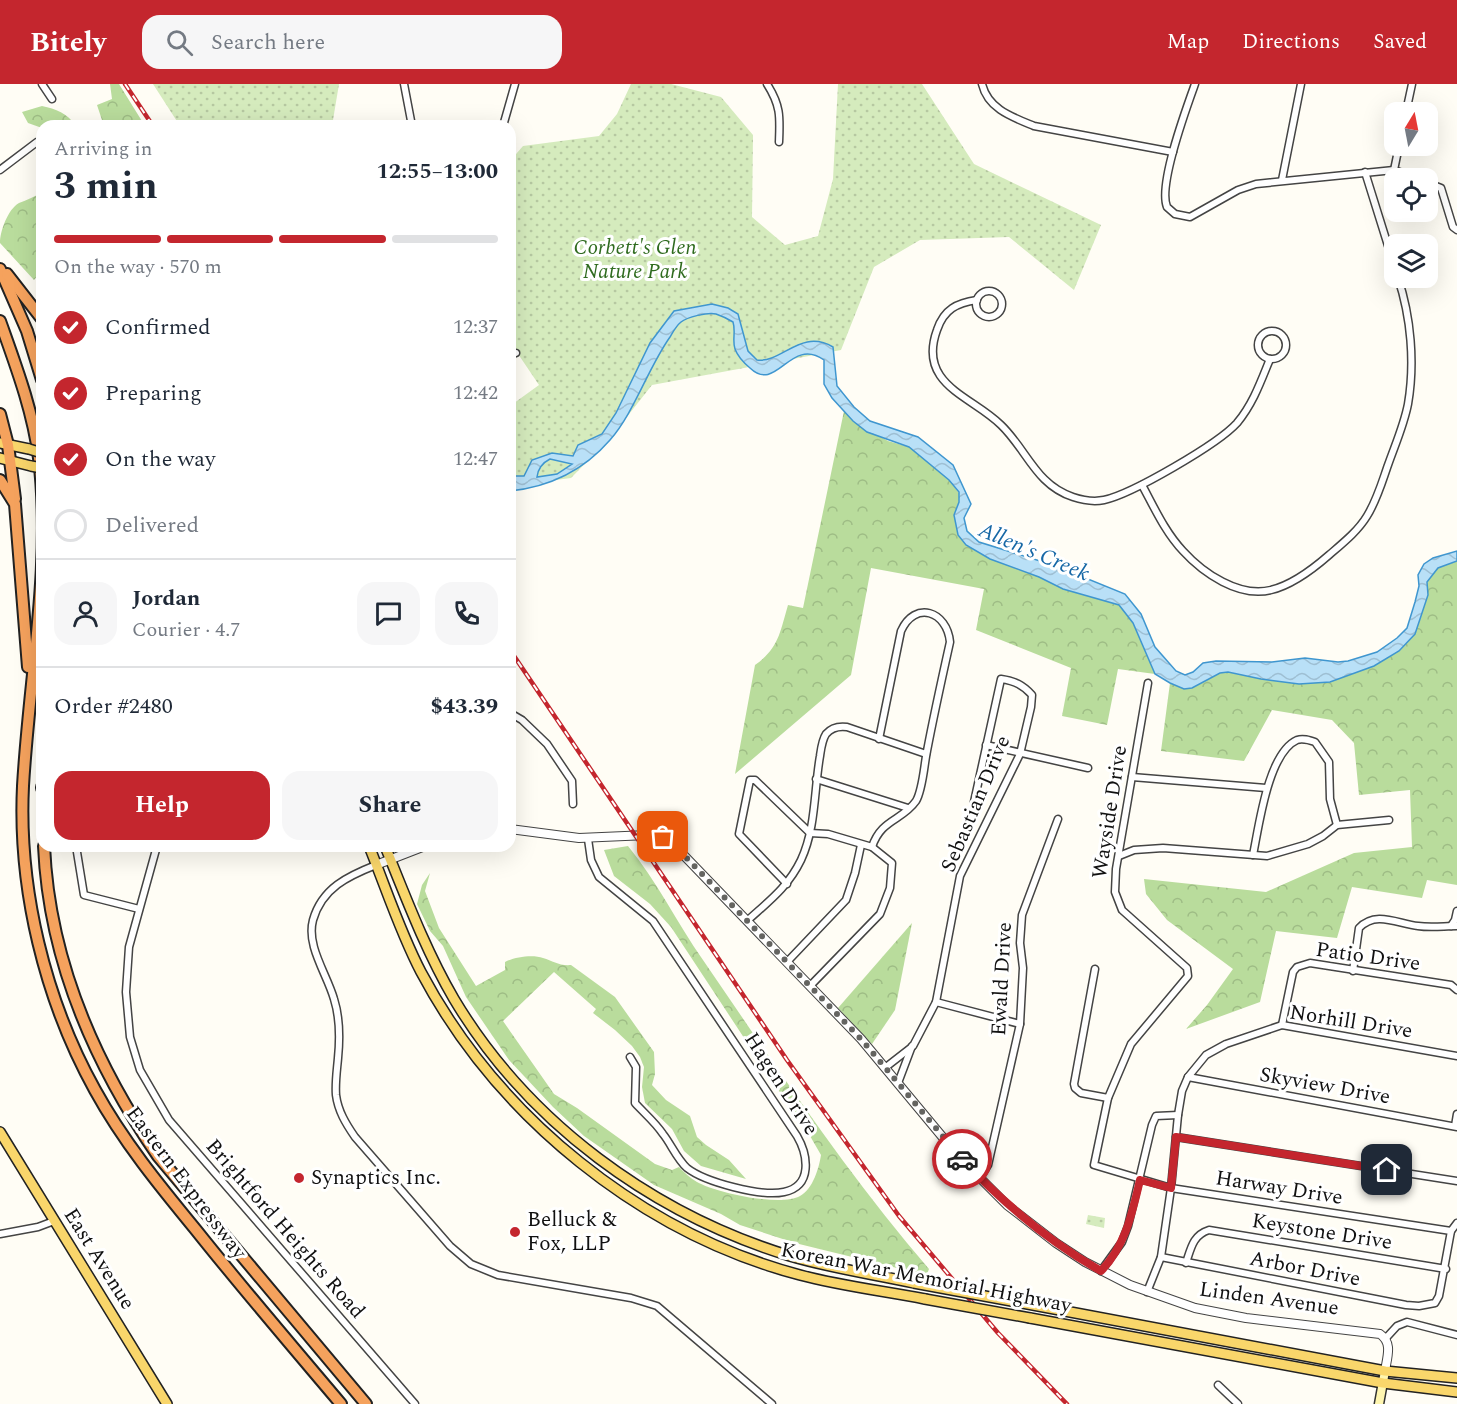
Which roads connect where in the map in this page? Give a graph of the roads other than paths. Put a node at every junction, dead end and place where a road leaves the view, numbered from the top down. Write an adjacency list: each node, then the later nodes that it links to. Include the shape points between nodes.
1 (42, 84): 9 (street)
2 (404, 84): 11 (street)
3 (514, 84): 12 (street)
4 (767, 84): 13 (street, via 781,118)
5 (981, 84): 15 (street, via 998,109 1034,126)
6 (1195, 84): 15 (street)
7 (1301, 84): 19 (street)
8 (1412, 84): 10 (street)
9 (52, 99)
10 (1408, 102)
11 (410, 120)
12 (505, 120)
13 (779, 142)
14 (36, 143): 16 (street)
15 (1173, 152): 19 (street, via 1165,198 1167,207 1180,216 1195,215 1243,188)
16 (0, 169)
17 (1384, 171): 18 (street)
18 (1365, 172): 19 (street); 22 (street)
19 (1282, 180)
20 (1438, 187): 21 (street)
21 (1457, 230)
22 (1384, 234)
23 (0, 267): 26 (highway); 29 (highway)
24 (1400, 288): 37 (street, via 1411,355 1407,406 1400,434 1367,516 1323,560 1298,578 1270,590 1258,592 1231,585 1184,553)
25 (977, 300): 25 (street, via 982,315 995,316 1001,309 1000,298 994,292 982,294); 37 (street, via 959,303 949,310 937,329 933,359 944,382 1000,423 1053,489 1090,501 1104,500)
26 (36, 312)
27 (0, 321): 31 (highway, Eastern Expressway, via 20,375)
28 (1270, 358): 28 (street, via 1262,354 1259,341 1264,334 1277,331 1286,341 1285,350 1279,357); 37 (street, via 1256,393 1231,428)
29 (36, 360)
30 (0, 414): 32 (highway)
31 (36, 443)
32 (4, 444): 33 (main road, bridge); 34 (highway)
33 (36, 451)
34 (5, 459): 35 (main road, bridge); 38 (highway)
35 (36, 467)
36 (0, 480): 38 (highway)
37 (1142, 485)
38 (15, 504): 41 (highway)
39 (36, 629): 41 (highway, Eastern Expressway)
40 (1148, 683): 48 (street, Wayside Drive)
41 (31, 699): 118 (highway, Eastern Expressway, via 23,788 30,903 55,1000 75,1047 119,1131 147,1170)
42 (516, 716): 52 (street, via 547,744 572,781)
43 (879, 739): 45 (street); 45 (street, via 901,631 916,613 931,614 945,625 950,642); 49 (street, via 847,727 830,731 823,740)
44 (986, 745): 46 (street); 46 (street, Sebastian Drive, via 1001,679 1013,681 1032,695); 51 (street, Sebastian Drive)
45 (926, 754): 53 (street, via 917,800)
46 (1020, 754): 47 (street); 82 (street, Sebastian Drive, via 960,876)
47 (1088, 768)
48 (1132, 777): 50 (street); 69 (street, Wayside Drive)
49 (816, 778): 53 (street); 58 (street)
50 (1266, 788): 56 (street, via 1280,759 1296,741 1315,741 1329,762 1330,799); 68 (street)
51 (974, 802)
52 (573, 804)
53 (908, 808): 61 (street, via 882,827)
54 (1058, 819): 83 (street, Ewald Drive, via 1022,915)
55 (1389, 820): 56 (street)
56 (1337, 825): 68 (street, via 1308,844 1267,856)
57 (516, 830): 59 (street, Linden Avenue)
58 (810, 833): 60 (street, via 828,834); 72 (street); 72 (street, via 755,780 750,780 739,834)
59 (588, 838): 75 (street, Linden Avenue, via 659,836 676,847); 87 (street, Hagen Drive, via 591,860 599,877 653,921 797,1136 806,1153 802,1179 792,1189 773,1193 721,1184 686,1167 662,1131 635,1103 636,1067)
60 (861, 845): 61 (street); 77 (street, via 846,900)
61 (872, 847): 80 (street, via 892,863 890,888 880,914)
62 (44, 852): 119 (highway, Eastern Expressway, via 49,908 61,957 98,1055 130,1114 158,1156)
63 (77, 852): 73 (street, via 84,895)
64 (155, 852): 73 (street, Brightford Heights Road)
65 (371, 852): 71 (main road, Korean War Memorial Highway)
66 (388, 852): 70 (main road, Korean War Memorial Highway)
67 (409, 852): 70 (street)
68 (1253, 855): 69 (street, via 1163,848 1134,850)
69 (1119, 856): 91 (street, Wayside Drive, via 1115,892 1122,910 1187,968 1188,976 1131,1044)
70 (391, 859): 71 (street); 112 (main road, Korean War Memorial Highway, bridge, via 431,955 467,1019 516,1082 550,1119 591,1153 678,1210 790,1256)
71 (376, 865): 114 (main road, Korean War Memorial Highway, bridge, via 426,979 473,1052 542,1130 643,1209 726,1249 801,1275); 121 (street, via 346,878 328,892 317,909 311,931 339,1021 336,1095 343,1118 356,1138 450,1246 471,1264 498,1275 657,1306)
72 (787, 884): 75 (street)
73 (139, 909): 120 (street, Brightford Heights Road, via 129,947 126,992 130,1036 140,1070 169,1120)
74 (1457, 911): 76 (street)
75 (747, 921): 77 (street, Linden Avenue)
76 (1454, 926): 79 (street, via 1419,927 1371,919 1359,928)
77 (787, 962): 80 (street, Linden Avenue)
78 (1095, 969): 91 (street, via 1074,1084 1081,1093)
79 (1353, 971): 81 (street, Patio Drive); 84 (street, Patio Drive, via 1310,963 1297,967)
80 (810, 986): 88 (street, Linden Avenue)
81 (1457, 990)
82 (936, 1002): 83 (street); 85 (street, Sebastian Drive)
83 (1020, 1024): 97 (street, Ewald Drive, via 988,1165)
84 (1282, 1025): 86 (street, Norhill Drive); 89 (street, Norhill Drive, via 1206,1055)
85 (913, 1046): 88 (street, Sebastian Drive); 90 (street, Sebastian Drive)
86 (1457, 1056)
87 (630, 1057)
88 (886, 1067): 90 (street, Linden Avenue)
89 (1188, 1077): 93 (street, Norhill Drive); 94 (street, Skyview Drive)
90 (898, 1083): 97 (street, Linden Avenue)
91 (1108, 1098): 98 (street, Wayside Drive, via 1094,1165)
92 (1457, 1114): 94 (street)
93 (1178, 1115): 96 (street, Norhill Drive); 98 (street, via 1156,1116)
94 (1456, 1127)
95 (0, 1132): 101 (main road, East Avenue)
96 (1176, 1137): 99 (street); 100 (street, Norhill Drive)
97 (980, 1178): 108 (street, Linden Avenue, via 1037,1230)
98 (1140, 1180): 100 (street, Harway Drive); 108 (street, via 1122,1242)
99 (1457, 1181)
100 (1171, 1188): 103 (street, Harway Drive); 105 (street, Norhill Drive)
101 (54, 1221): 104 (street); 117 (main road, East Avenue)
102 (1457, 1223): 103 (street)
103 (1451, 1231): 107 (street)
104 (0, 1234)
105 (1161, 1257): 106 (street, Arbor Drive); 109 (street, Norhill Drive)
106 (1186, 1263): 107 (street, Keystone Drive, via 1192,1243 1209,1230); 107 (street, Arbor Drive, via 1419,1306 1435,1303)
107 (1446, 1269)
108 (1101, 1271): 109 (street, Linden Avenue)
109 (1147, 1292): 111 (street, Linden Avenue, via 1214,1313 1373,1331)
110 (1457, 1335): 111 (street, via 1407,1322)
111 (1386, 1338): 112 (street, via 1389,1347)
112 (1385, 1371): 113 (main road, Korean War Memorial Highway); 114 (main road)
113 (1457, 1378)
114 (1383, 1383): 116 (main road, Korean War Memorial Highway); 123 (main road)
115 (1218, 1385): 122 (street)
116 (1457, 1392)
117 (167, 1404)
118 (341, 1404)
119 (366, 1404)
120 (415, 1404)
121 (772, 1404)
122 (1238, 1404)
123 (1379, 1404)

